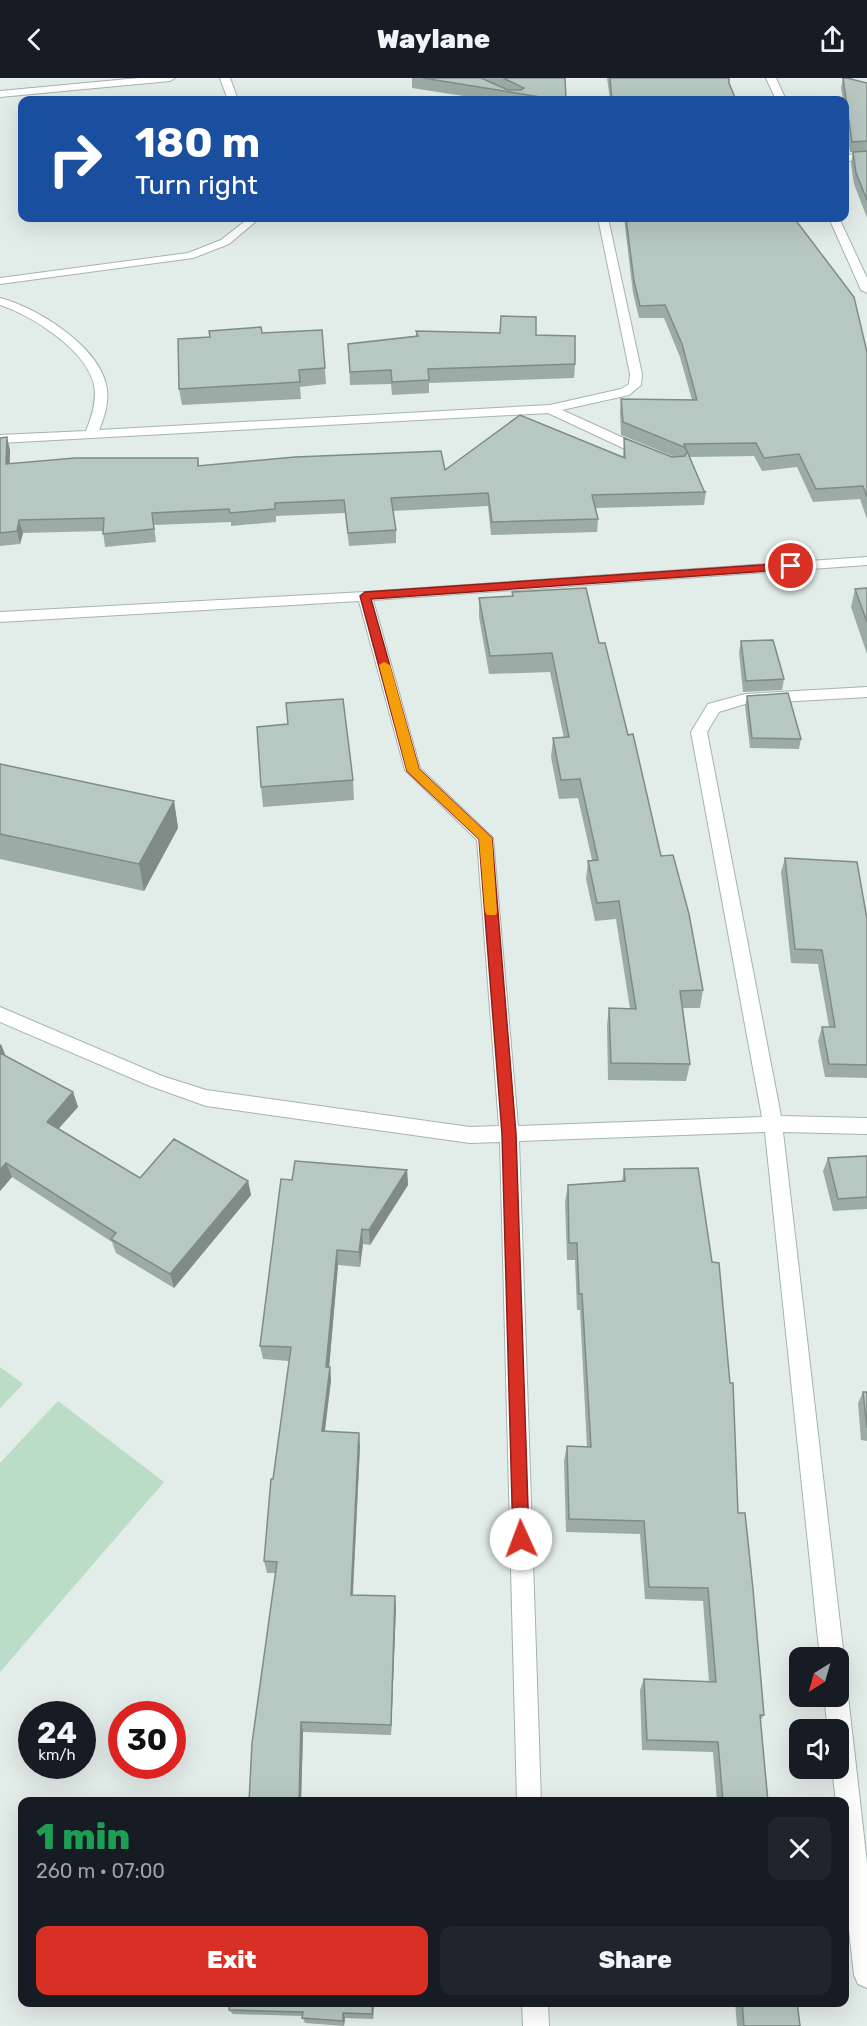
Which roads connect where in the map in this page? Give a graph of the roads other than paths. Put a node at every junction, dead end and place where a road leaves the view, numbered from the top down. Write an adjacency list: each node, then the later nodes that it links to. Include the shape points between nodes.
1 (170, 78): 4 (street)
2 (225, 78): 5 (street)
3 (771, 78): 6 (street)
4 (0, 94)
5 (232, 96)
6 (779, 96)
7 (867, 157): 8 (street)
8 (849, 158)
9 (251, 222): 12 (street, via 214,249 189,256)
10 (604, 222): 15 (street, via 636,374 635,385 625,392)
11 (836, 222): 13 (street)
12 (0, 281)
13 (867, 290)
14 (0, 301): 16 (street, via 25,310 70,342 88,361 100,382 98,420)
15 (550, 410): 16 (street); 18 (street)
16 (91, 433): 17 (street)
17 (0, 439)
18 (658, 458)
19 (867, 561): 20 (street)
20 (365, 596): 21 (street); 26 (street, via 413,771 485,838)
21 (0, 617)
22 (867, 692): 24 (street, via 745,699 713,708 699,732)
23 (0, 1014): 26 (street, via 156,1081 206,1098 470,1135)
24 (773, 1124): 25 (street); 26 (street); 27 (street)
25 (867, 1126)
26 (509, 1134): 29 (street)
27 (831, 1647)
28 (837, 1707): 30 (street)
29 (529, 1797)
30 (847, 1797)
31 (849, 1813): 32 (street)
32 (867, 1975)
33 (535, 2007): 34 (street)
34 (536, 2026)

